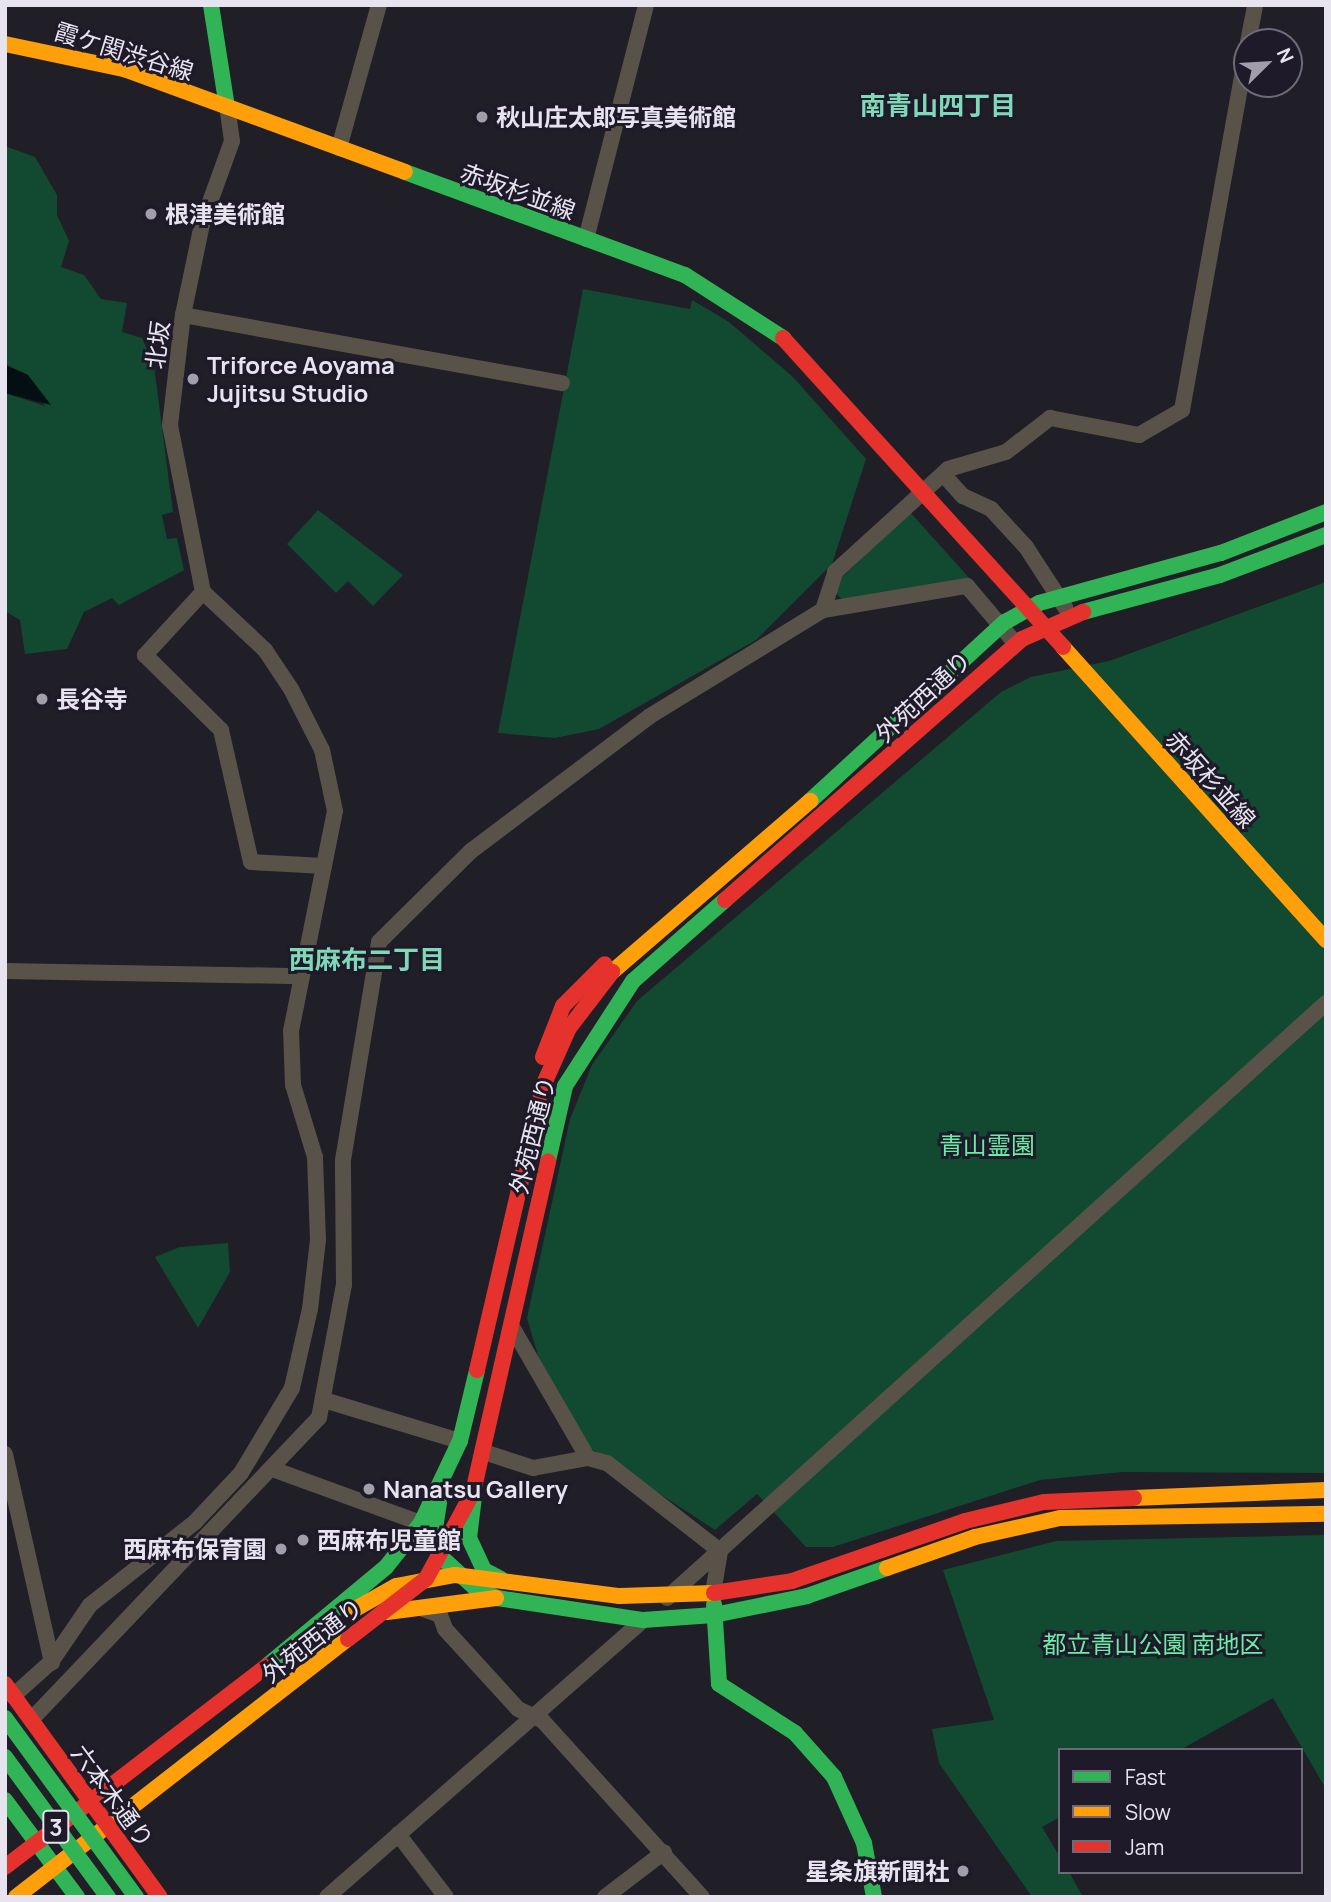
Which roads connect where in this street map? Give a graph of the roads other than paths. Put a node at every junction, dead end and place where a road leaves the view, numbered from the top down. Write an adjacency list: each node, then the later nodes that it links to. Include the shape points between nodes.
1 (211, 5): 8 (main road)
2 (379, 5): 9 (street)
3 (646, 5): 10 (street)
4 (1255, 5): 5 (street)
5 (1251, 28)
6 (5, 44): 8 (main road, 霞ケ関渋谷線, via 124,69)
7 (1238, 98): 13 (street, via 1182,410 1139,435 1050,418 1006,452)
8 (227, 107): 9 (main road, 赤坂杉並線); 11 (street, 北坂, via 232,141 202,224)
9 (339, 148): 10 (main road, 赤坂杉並線)
10 (586, 239): 23 (main road, 赤坂杉並線, bridge, via 716,290 783,338)
11 (183, 315): 12 (street); 16 (street, 北坂, via 170,425)
12 (562, 383)
13 (943, 474): 17 (street, via 963,496 991,509); 18 (street, via 835,572)
14 (1326, 512): 17 (main road, 外苑西通り, via 1221,553)
15 (1326, 535): 19 (main road, 外苑西通り, via 1220,575)
16 (203, 592): 22 (street, via 265,650 292,689 322,750 335,811); 22 (street, via 145,655 220,730 251,863)
17 (1060, 596): 19 (street); 20 (main road, 外苑西通り)
18 (823, 610): 20 (street, via 967,586); 28 (street, via 650,716 471,851 379,942 343,1160 344,1285)
19 (1069, 616): 21 (main road, 外苑西通り)
20 (1000, 625): 21 (street); 29 (main road, 外苑西通り, via 849,768 641,942 588,978 554,1023 534,1093 524,1169)
21 (1016, 644): 27 (main road, 外苑西通り, via 844,802 663,953 611,1007 565,1086)
22 (324, 866): 25 (street)
23 (1326, 940)
24 (5, 971): 25 (street)
25 (301, 976): 34 (street, via 291,1031 293,1085 315,1157 318,1240 312,1295 292,1388)
26 (1326, 1003): 41 (street)
27 (512, 1327): 30 (main road, 外苑西通り); 32 (street)
28 (324, 1400): 29 (street); 33 (street, via 308,1434)
29 (460, 1441): 38 (main road, 外苑西通り)
30 (484, 1452): 32 (street, via 533,1468); 37 (main road, 外苑西通り)
31 (5, 1454): 53 (street)
32 (587, 1458): 41 (street, via 607,1463)
33 (275, 1469): 35 (street); 40 (street)
34 (241, 1473): 35 (street); 53 (street, via 195,1522 90,1605)
35 (260, 1484): 54 (street)
36 (1326, 1490): 46 (main road, via 1044,1502 965,1521 814,1575)
37 (473, 1492): 42 (main road, 外苑西通り); 45 (main road, via 477,1513 469,1538 484,1570)
38 (440, 1495): 40 (main road, 外苑西通り); 42 (main road, via 434,1534)
39 (1326, 1514): 50 (main road, via 1060,1518 975,1537 807,1596)
40 (421, 1523): 52 (main road, 外苑西通り, via 386,1567)
41 (720, 1551): 46 (street); 48 (street)
42 (440, 1556): 43 (main road); 44 (main road, 外苑西通り)
43 (455, 1575): 44 (main road); 45 (main road); 47 (main road)
44 (426, 1579): 49 (main road, 外苑西通り); 52 (main road, via 379,1594)
45 (501, 1580): 48 (main road)
46 (713, 1593): 48 (main road); 50 (main road)
47 (497, 1598): 49 (main road); 51 (main road)
48 (665, 1599): 51 (main road)
49 (387, 1612): 56 (street, via 435,1610 485,1672); 64 (main road, 外苑西通り)
50 (714, 1615): 51 (main road); 83 (main road, via 719,1684 795,1732 828,1769 859,1829)
51 (643, 1620): 56 (street)
52 (303, 1638): 62 (main road, 外苑西通り)
53 (51, 1662): 54 (street); 55 (street)
54 (68, 1680): 58 (street)
55 (8, 1695): 58 (main road, 六本木通り); 77 (main road)
56 (532, 1716): 65 (street); 68 (street)
57 (5, 1718): 76 (main road, 3, bridge)
58 (31, 1720): 62 (main road, 六本木通り); 63 (main road, via 19,1741 21,1758)
59 (5, 1757): 74 (main road, 3, bridge)
60 (5, 1771): 73 (main road)
61 (5, 1800): 66 (main road)
62 (92, 1805): 63 (main road, 外苑西通り); 64 (main road, 六本木通り); 67 (main road, via 81,1820)
63 (62, 1826): 66 (main road, 外苑西通り); 70 (main road, via 71,1848)
64 (108, 1828): 67 (main road, 外苑西通り); 78 (main road, 六本木通り)
65 (398, 1834): 79 (street); 80 (street)
66 (37, 1844): 69 (main road, 外苑西通り); 70 (main road)
67 (85, 1846): 70 (main road, 外苑西通り); 75 (main road)
68 (664, 1852): 81 (street); 82 (street)
69 (5, 1867)
70 (55, 1868): 71 (main road, 外苑西通り); 72 (main road)
71 (16, 1897)
72 (77, 1897)
73 (100, 1897)
74 (108, 1897)
75 (115, 1897)
76 (136, 1897)
77 (145, 1897)
78 (160, 1897)
79 (327, 1897)
80 (446, 1897)
81 (605, 1897)
82 (702, 1897)
83 (874, 1897)

